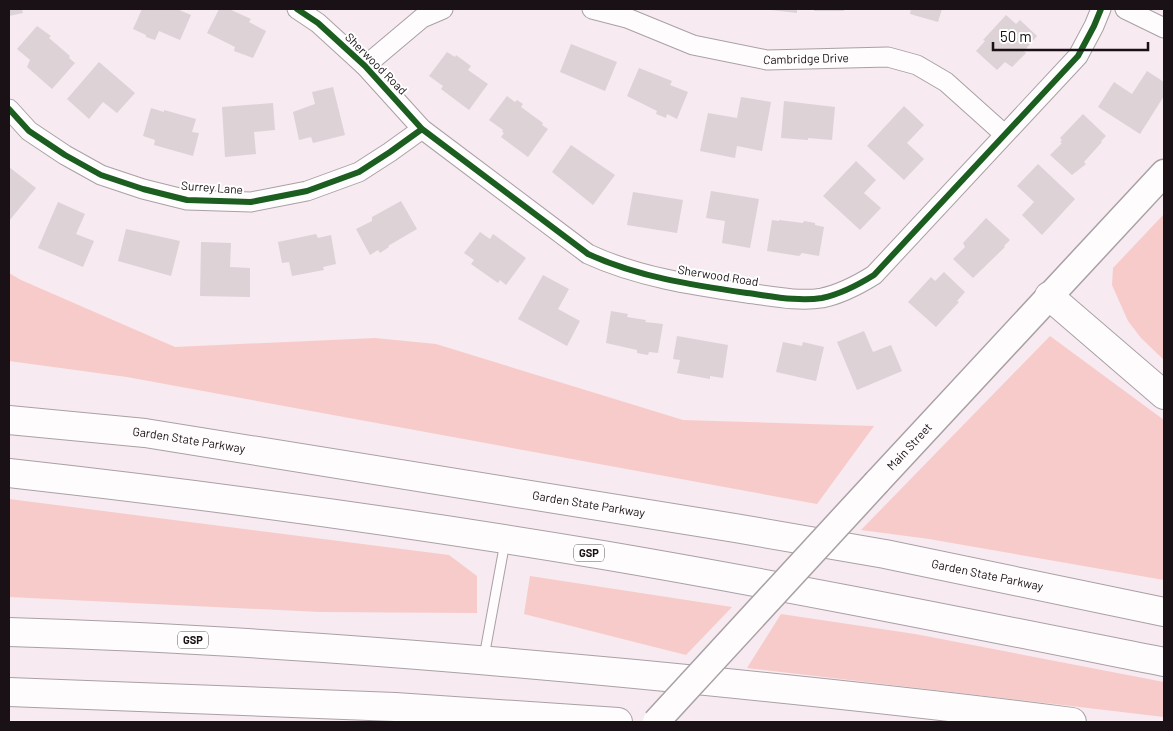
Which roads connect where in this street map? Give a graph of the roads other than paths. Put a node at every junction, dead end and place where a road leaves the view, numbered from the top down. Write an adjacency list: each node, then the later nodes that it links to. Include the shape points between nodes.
1 (297, 9): 7 (street, Sherwood Road, via 318,23)
2 (443, 9): 7 (street, via 422,18)
3 (592, 9): 10 (street, Cambridge Drive, via 627,18 693,45 767,60 888,57 916,65 946,82)
4 (1101, 9): 10 (street, Sherwood Road, via 1078,56)
5 (1125, 9): 6 (street)
6 (1164, 28)
7 (365, 66): 9 (street, Sherwood Road)
8 (9, 109): 9 (street, Surrey Lane, via 29,131 65,156 102,175 186,200 250,202 307,191 359,172)
9 (422, 129): 10 (street, Sherwood Road, via 588,254 614,266 688,284 785,298 822,298 849,290 874,275)
10 (1004, 134)
11 (1164, 173): 12 (main road, Main Street)
12 (1049, 296): 13 (highway); 25 (main road, Main Street, bridge)
13 (1164, 395)
14 (9, 406): 16 (highway)
15 (9, 420): 16 (highway, Garden State Parkway)
16 (144, 433): 19 (highway, Garden State Parkway, via 813,541)
17 (9, 473): 18 (highway, GSP, via 313,511)
18 (506, 540): 21 (lane); 22 (highway, GSP, via 818,594)
19 (1164, 612)
20 (9, 632): 21 (highway, GSP, via 264,644)
21 (484, 660): 26 (highway, GSP, via 867,697)
22 (1164, 662)
23 (9, 692): 24 (highway, via 395,707)
24 (618, 722)
25 (656, 722)
26 (1072, 722)

